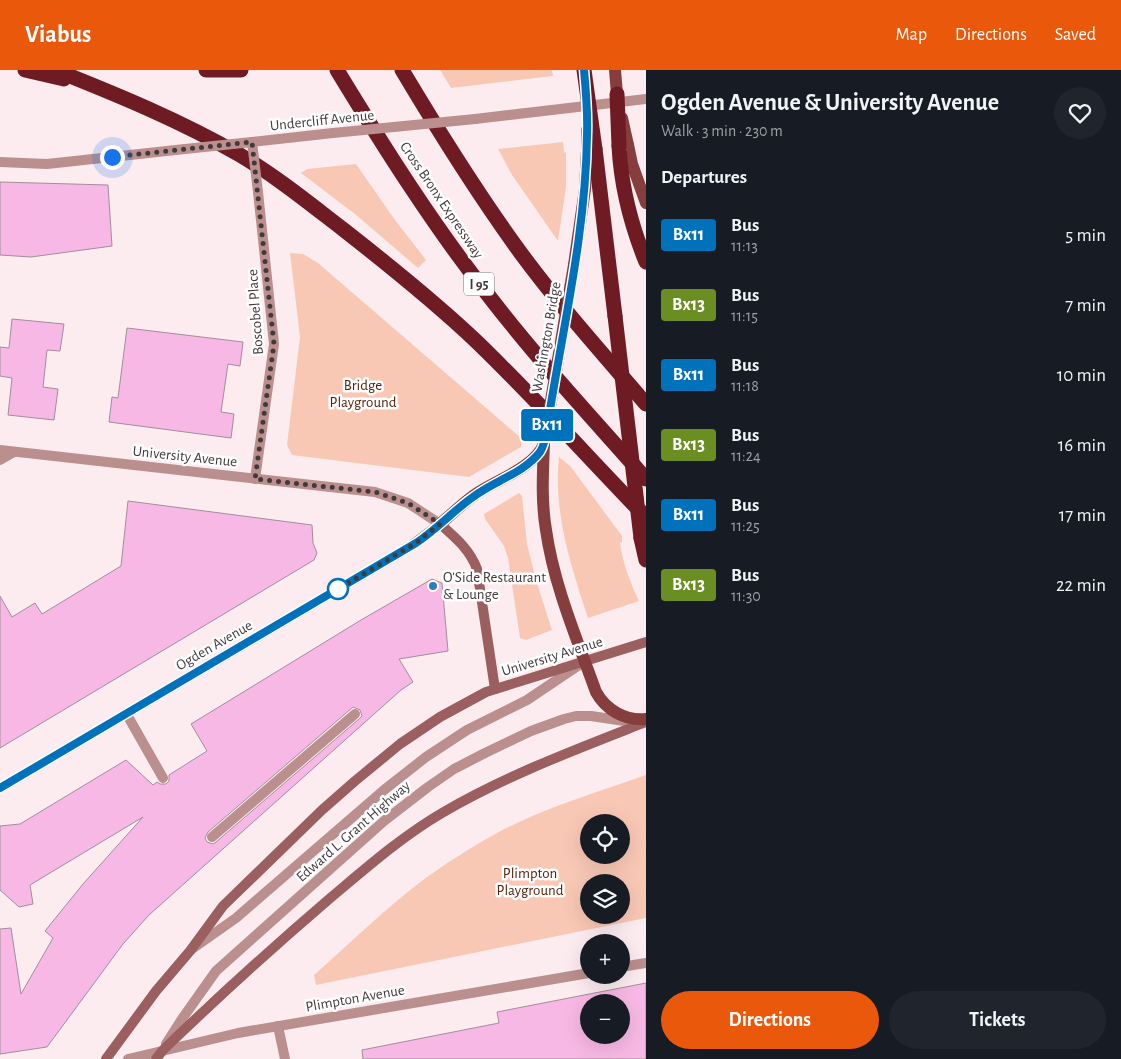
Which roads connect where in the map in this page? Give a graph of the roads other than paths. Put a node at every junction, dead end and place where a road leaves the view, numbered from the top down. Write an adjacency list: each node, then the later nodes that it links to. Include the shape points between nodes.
1 (25, 70): 10 (highway)
2 (55, 70): 10 (highway)
3 (206, 70): 4 (highway)
4 (241, 70)
5 (337, 70): 23 (highway, Cross Bronx Expressway / I 95, via 467,268 522,337)
6 (402, 70): 17 (highway, via 447,144 521,253)
7 (584, 70): 18 (main road, Washington Bridge, bridge, via 587,134 584,189); 26 (highway, bridge)
8 (615, 70): 9 (main road)
9 (617, 94): 13 (highway, bridge)
10 (120, 96): 24 (highway, via 241,156 303,198 388,265 477,343)
11 (646, 99): 12 (street, Undercliff Avenue, bridge)
12 (252, 142): 14 (street, Undercliff Avenue, bridge, via 47,164); 22 (street, Boscobel Place, bridge, via 274,344)
13 (624, 146): 15 (main road); 16 (highway, via 620,170)
14 (0, 162)
15 (646, 203)
16 (646, 262)
17 (646, 404)
18 (544, 442): 25 (main road, via 530,462 478,493); 28 (main road, Washington Bridge, via 543,495 548,546)
19 (0, 450): 20 (street, University Avenue)
20 (14, 452): 21 (street); 22 (street, University Avenue)
21 (0, 460)
22 (255, 479): 25 (street, University Avenue, via 375,492 408,503)
23 (646, 479)
24 (646, 516)
25 (440, 524): 29 (main road, University Avenue, via 465,547 474,561 482,591); 30 (main road, Ogden Avenue, via 424,538)
26 (646, 560)
27 (646, 642): 28 (main road, University Avenue)
28 (585, 661): 29 (main road, University Avenue); 32 (main road, Washington Bridge, via 596,692 606,705 627,717); 36 (street, Edward L. Grant Highway, via 533,696 467,730 426,757 236,918)
29 (496, 689): 36 (main road, Edward L. Grant Highway, via 477,696 427,725 355,781 223,906)
30 (126, 714): 33 (street); 34 (main road, Ogden Avenue)
31 (355, 714): 35 (street)
32 (646, 720): 41 (main road, Edward L. Grant Highway, via 497,784 410,833 301,923); 41 (street, Edward L. Grant Highway, via 628,722 583,716 564,719 468,761 428,787 384,821 216,971)
33 (164, 778)
34 (0, 788)
35 (212, 838)
36 (190, 951): 42 (main road, Edward L. Grant Highway)
37 (646, 963): 38 (street)
38 (630, 966)
39 (580, 975): 40 (street, Plimpton Avenue)
40 (278, 1026): 41 (street, Plimpton Avenue); 45 (street)
41 (163, 1050): 43 (street, Plimpton Avenue); 44 (main road, Edward L. Grant Highway)
42 (106, 1059)
43 (128, 1059)
44 (156, 1059)
45 (285, 1059)

